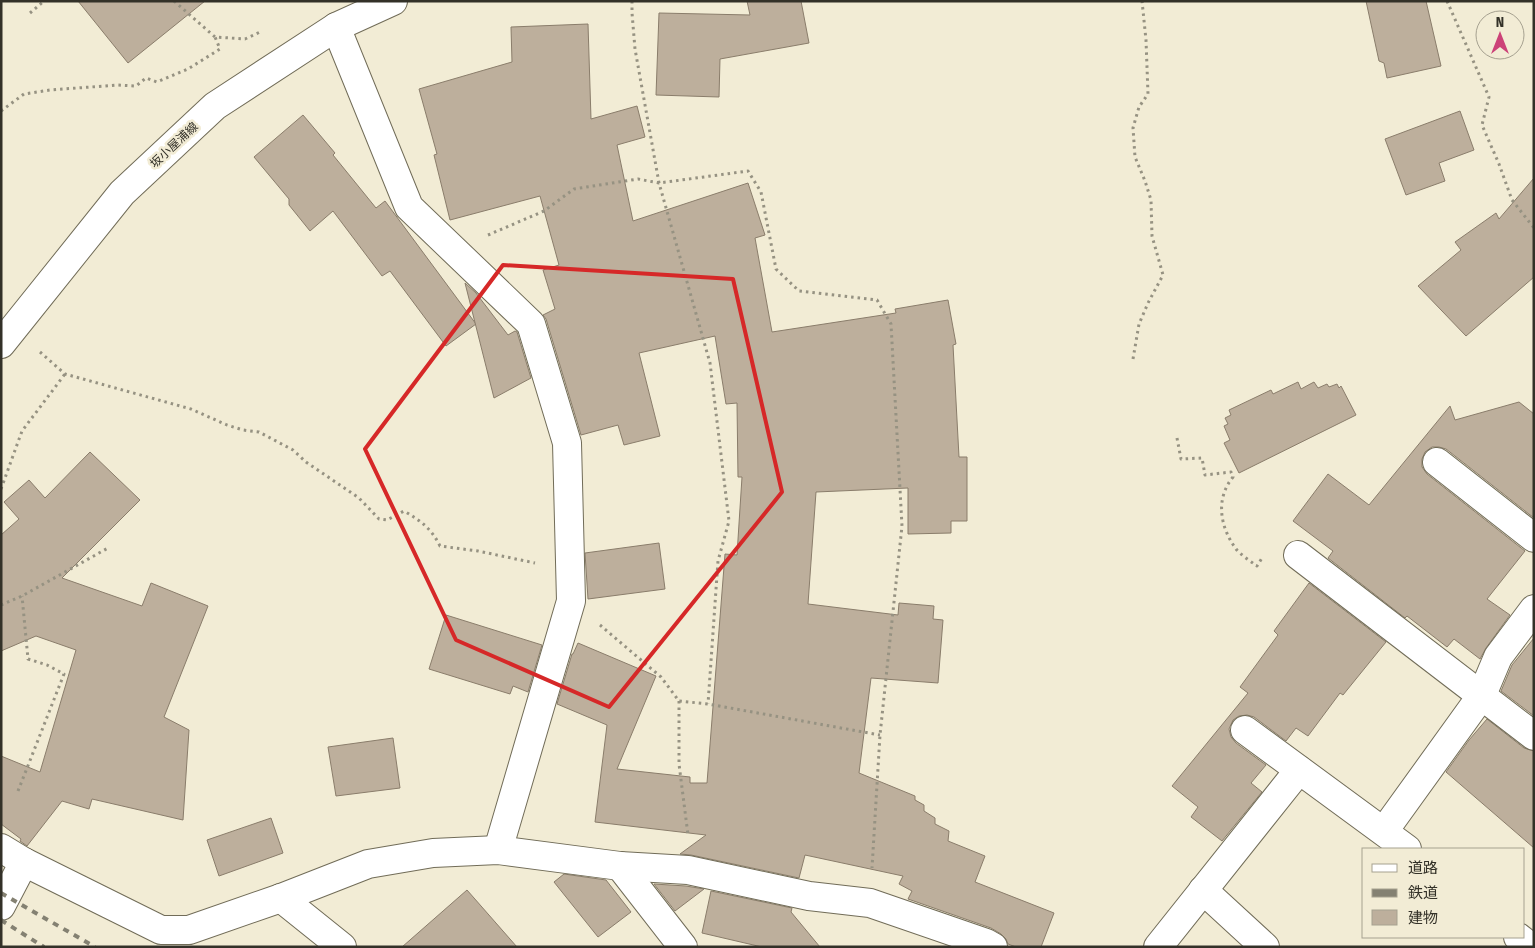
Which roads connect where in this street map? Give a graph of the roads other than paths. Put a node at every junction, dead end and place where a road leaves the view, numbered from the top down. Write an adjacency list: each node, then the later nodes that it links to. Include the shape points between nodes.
1 (393, 1): 2 (street, 坂小屋浦線)
2 (336, 27): 3 (street, 坂小屋浦線, via 215,106 122,193); 14 (street, via 409,208 531,324 567,443 571,601)
3 (8, 336)
4 (1438, 462): 5 (street)
5 (1534, 538)
6 (1298, 555): 8 (street)
7 (1534, 609): 8 (street, via 1498,657)
8 (1482, 695): 10 (street); 12 (street)
9 (1245, 730): 11 (street)
10 (1534, 736)
11 (1299, 770): 12 (street); 17 (street)
12 (1384, 831): 13 (street)
13 (1406, 848)
14 (498, 850): 16 (street); 18 (street, via 433,853 368,864)
15 (12, 855): 18 (street, via 161,930 189,930); 19 (street)
16 (620, 866): 22 (street); 23 (street, via 688,870 809,896 870,903)
17 (1203, 890): 24 (street); 25 (street)
18 (281, 898): 21 (street)
19 (1, 906)
20 (1519, 938): 26 (street)
21 (342, 947)
22 (683, 947)
23 (993, 947)
24 (1158, 947)
25 (1265, 947)
26 (1531, 947)

